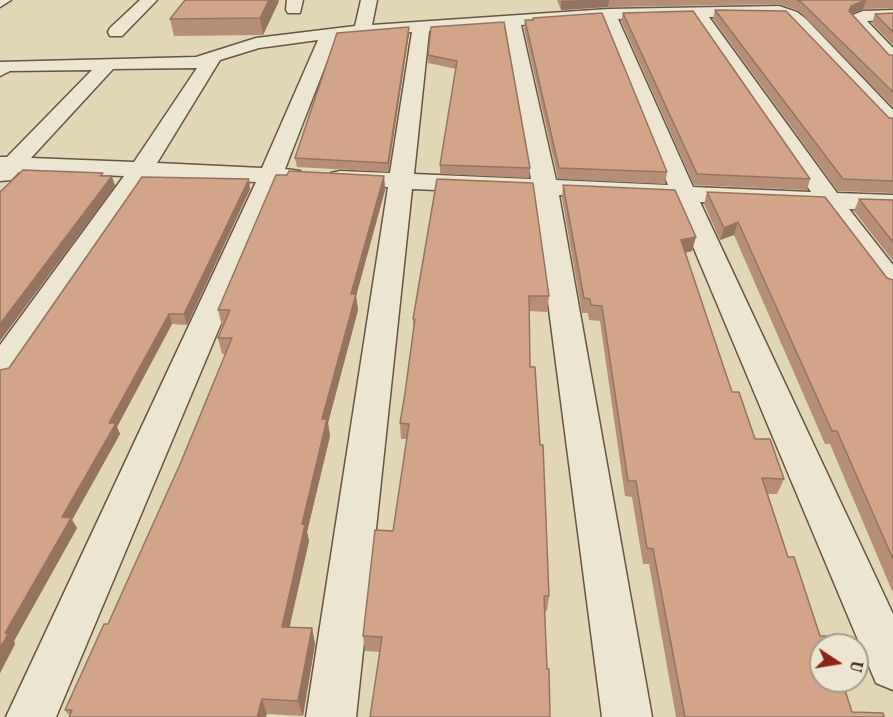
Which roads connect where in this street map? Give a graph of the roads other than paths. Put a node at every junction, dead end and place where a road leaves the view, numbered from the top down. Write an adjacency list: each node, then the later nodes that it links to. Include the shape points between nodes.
1 (149, 0): 10 (street)
2 (369, 0): 9 (street)
3 (664, 6): 4 (street); 5 (street)
4 (697, 11): 16 (street, via 771,10 790,15); 25 (street)
5 (608, 14): 7 (street); 24 (street)
6 (893, 15): 13 (street, via 863,16 856,20)
7 (512, 20): 8 (street); 23 (street)
8 (421, 26): 9 (street); 22 (street)
9 (363, 30): 11 (street)
10 (116, 32)
11 (329, 33): 12 (street, via 256,43); 21 (street)
12 (212, 59): 14 (street, via 180,64); 20 (street)
13 (893, 59)
14 (107, 65): 15 (street, via 5,66); 19 (street)
15 (0, 70)
16 (863, 92): 17 (street); 18 (street)
17 (893, 93)
18 (893, 122)
19 (5, 169): 20 (street)
20 (141, 170): 21 (street); 28 (street)
21 (271, 175): 22 (street); 30 (street)
22 (402, 181): 23 (street); 31 (street)
23 (545, 187): 24 (street); 32 (street)
24 (684, 194): 25 (street); 29 (street)
25 (829, 200): 26 (street); 27 (street)
26 (893, 203)
27 (893, 284)
28 (0, 369)
29 (893, 667)
30 (31, 717)
31 (331, 717)
32 (627, 717)

